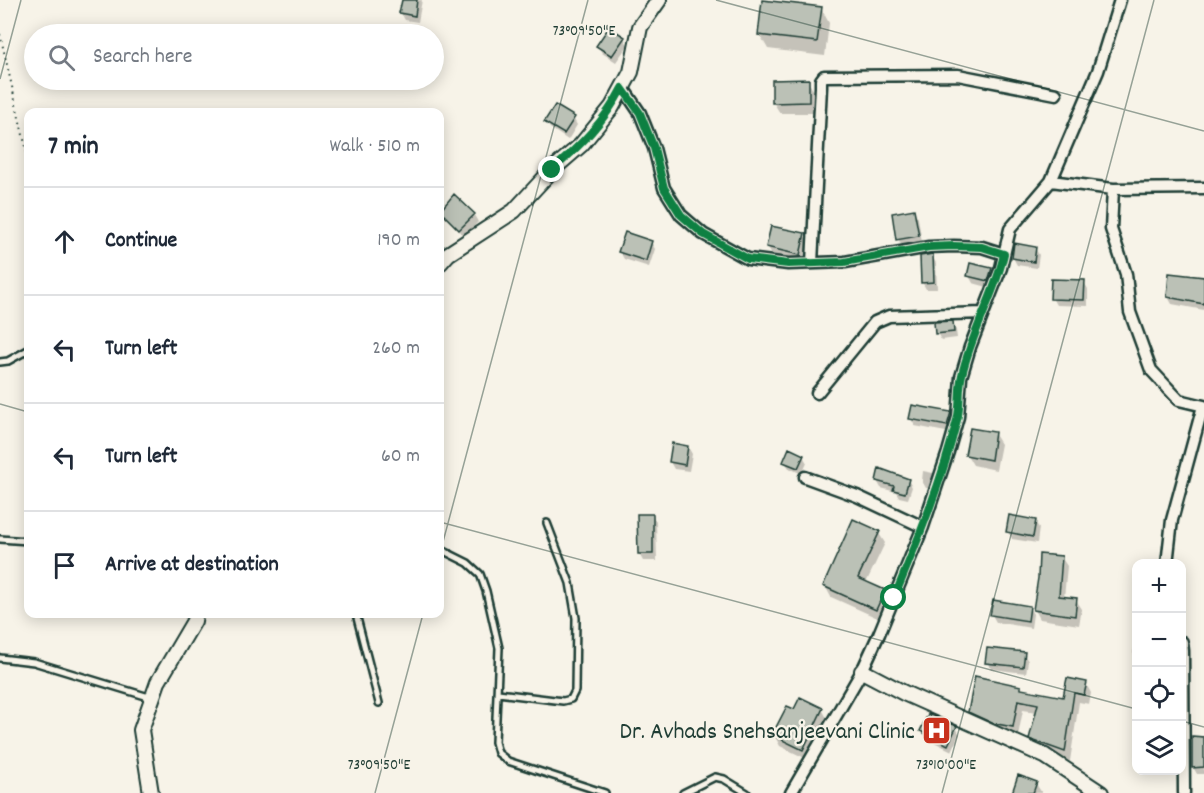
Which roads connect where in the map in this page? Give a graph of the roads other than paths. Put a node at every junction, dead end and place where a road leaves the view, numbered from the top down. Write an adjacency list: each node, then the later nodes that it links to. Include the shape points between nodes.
1 (1120, 0): 5 (street, via 1098,71)
2 (656, 1): 3 (street, via 640,27 631,72)
3 (622, 88): 9 (street, via 581,145 514,211); 10 (street, via 640,113 664,188 681,215 703,234 748,259)
4 (1056, 94): 10 (street, via 958,75 824,76 820,87)
5 (1051, 181): 7 (street); 8 (street, via 1010,229)
6 (1204, 188): 7 (street)
7 (1113, 189): 15 (street, via 1111,229 1126,274 1130,312 1151,370 1179,400)
8 (1004, 254): 10 (street, via 982,247 929,247 844,262); 11 (street)
9 (444, 258)
10 (812, 263)
11 (983, 314): 14 (street, via 889,316 875,322); 18 (street, via 961,377 956,426)
12 (24, 352): 13 (lane)
13 (0, 362)
14 (817, 393)
15 (1204, 406): 22 (street, via 1172,520)
16 (805, 477): 18 (street)
17 (547, 523): 28 (lane, via 570,584 576,618 575,692 572,699 563,700)
18 (923, 527): 27 (street)
19 (0, 539): 20 (lane)
20 (24, 541)
21 (444, 551): 28 (lane, via 480,574 499,648)
22 (1168, 559)
23 (194, 618): 29 (street)
24 (357, 618): 30 (lane)
25 (0, 658): 29 (lane, via 34,662)
26 (1183, 667): 37 (street)
27 (862, 671): 35 (street); 36 (street, via 1045,756)
28 (498, 693): 32 (lane, via 498,753 508,761)
29 (152, 699): 31 (street, via 141,730)
30 (379, 703)
31 (151, 793)
32 (605, 793)
33 (682, 793): 34 (lane, via 715,777)
34 (747, 793)
35 (791, 793)
36 (1101, 793)
37 (1184, 793)

